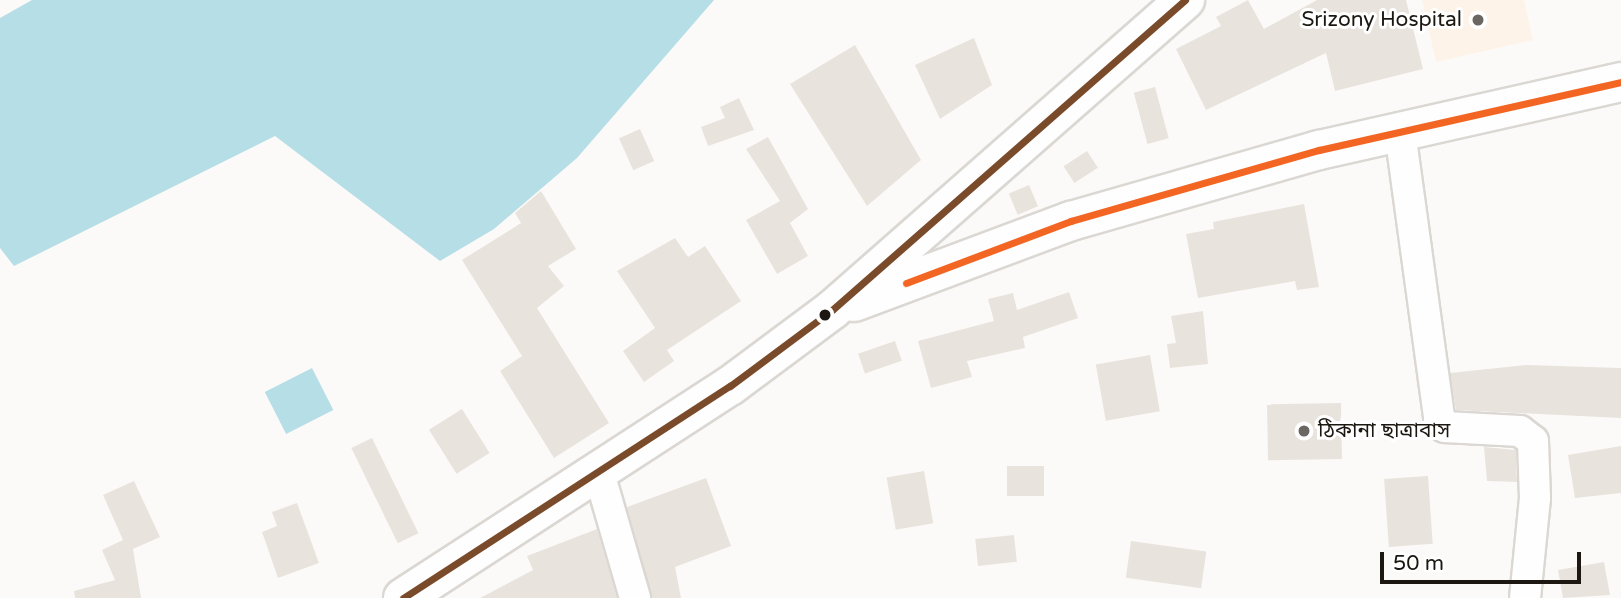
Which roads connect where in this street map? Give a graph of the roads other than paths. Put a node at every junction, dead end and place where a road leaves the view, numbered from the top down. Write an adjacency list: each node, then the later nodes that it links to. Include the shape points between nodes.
1 (1173, 4): 4 (highway)
2 (1621, 82): 3 (highway)
3 (1400, 132): 4 (highway, via 1071,221); 8 (street, via 1439,418 1445,427 1520,431 1533,441 1535,498)
4 (832, 310): 5 (highway)
5 (599, 473): 6 (highway); 7 (street)
6 (404, 598)
7 (635, 598)
8 (1525, 598)

